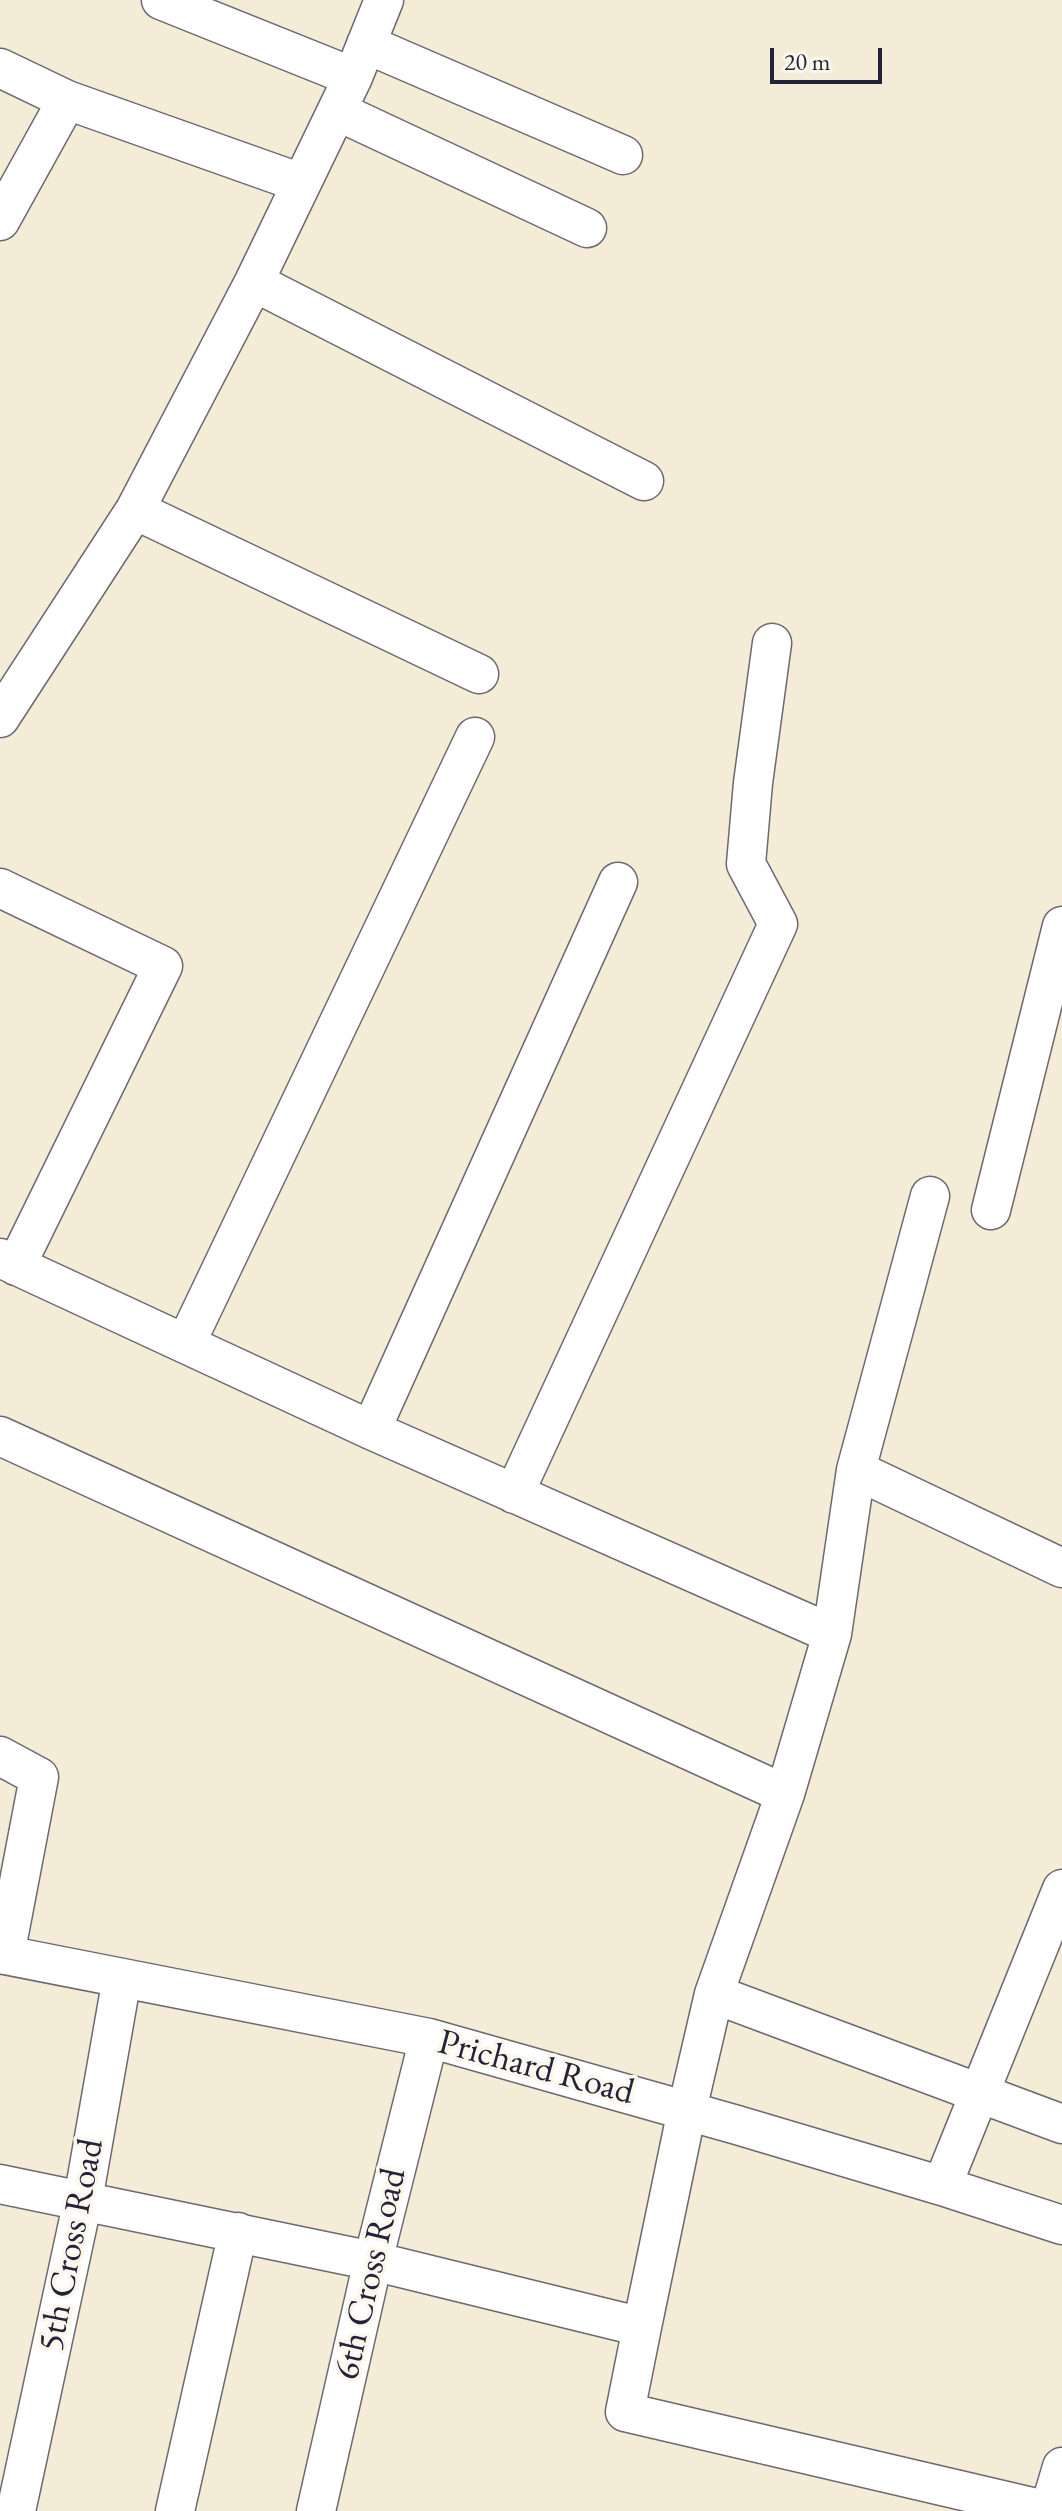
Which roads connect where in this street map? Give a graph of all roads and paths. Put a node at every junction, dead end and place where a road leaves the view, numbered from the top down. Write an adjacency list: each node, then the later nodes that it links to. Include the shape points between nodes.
1 (161, 0): 2 (street)
2 (367, 26): 5 (street); 6 (street)
3 (0, 68): 4 (street)
4 (67, 100): 7 (street); 8 (street)
5 (337, 111): 7 (street); 9 (street)
6 (623, 155)
7 (301, 183): 10 (street)
8 (0, 221)
9 (587, 228)
10 (254, 282): 11 (street); 12 (street)
11 (644, 481)
12 (135, 510): 14 (street); 15 (street)
13 (772, 643): 27 (street, via 746,864 778,924)
14 (479, 674)
15 (0, 718)
16 (475, 737): 23 (street)
17 (618, 882): 24 (street)
18 (0, 888): 22 (street, via 163,966)
19 (1062, 926): 21 (street)
20 (930, 1196): 26 (street)
21 (991, 1210)
22 (8, 1262): 23 (street)
23 (186, 1343): 24 (street)
24 (371, 1430): 27 (street)
25 (0, 1436): 31 (street)
26 (856, 1470): 28 (street); 29 (street)
27 (514, 1494): 29 (street)
28 (1062, 1568)
29 (832, 1634): 31 (street)
30 (0, 1756): 33 (street, via 39,1777)
31 (785, 1794): 35 (street)
32 (1062, 1889): 37 (street)
33 (3, 1955): 34 (street, Prichard Road)
34 (122, 1978): 36 (street, Prichard Road); 42 (street, 5th Cross Road)
35 (714, 1994): 37 (street); 38 (street)
36 (429, 2038): 38 (street, Prichard Road); 45 (street, 6th Cross Road)
37 (980, 2093): 39 (street); 41 (street)
38 (687, 2110): 41 (street, Prichard Road); 46 (street)
39 (1062, 2124)
40 (0, 2184): 42 (street)
41 (942, 2186): 43 (street, Prichard Road)
42 (83, 2200): 44 (street); 48 (street, 5th Cross Road)
43 (1062, 2225)
44 (238, 2232): 45 (street); 49 (street)
45 (373, 2261): 46 (street); 50 (street, 6th Cross Road)
46 (642, 2327): 51 (street, via 625,2412)
47 (1062, 2467): 51 (street)
48 (16, 2511)
49 (175, 2511)
50 (316, 2511)
51 (1049, 2511)

